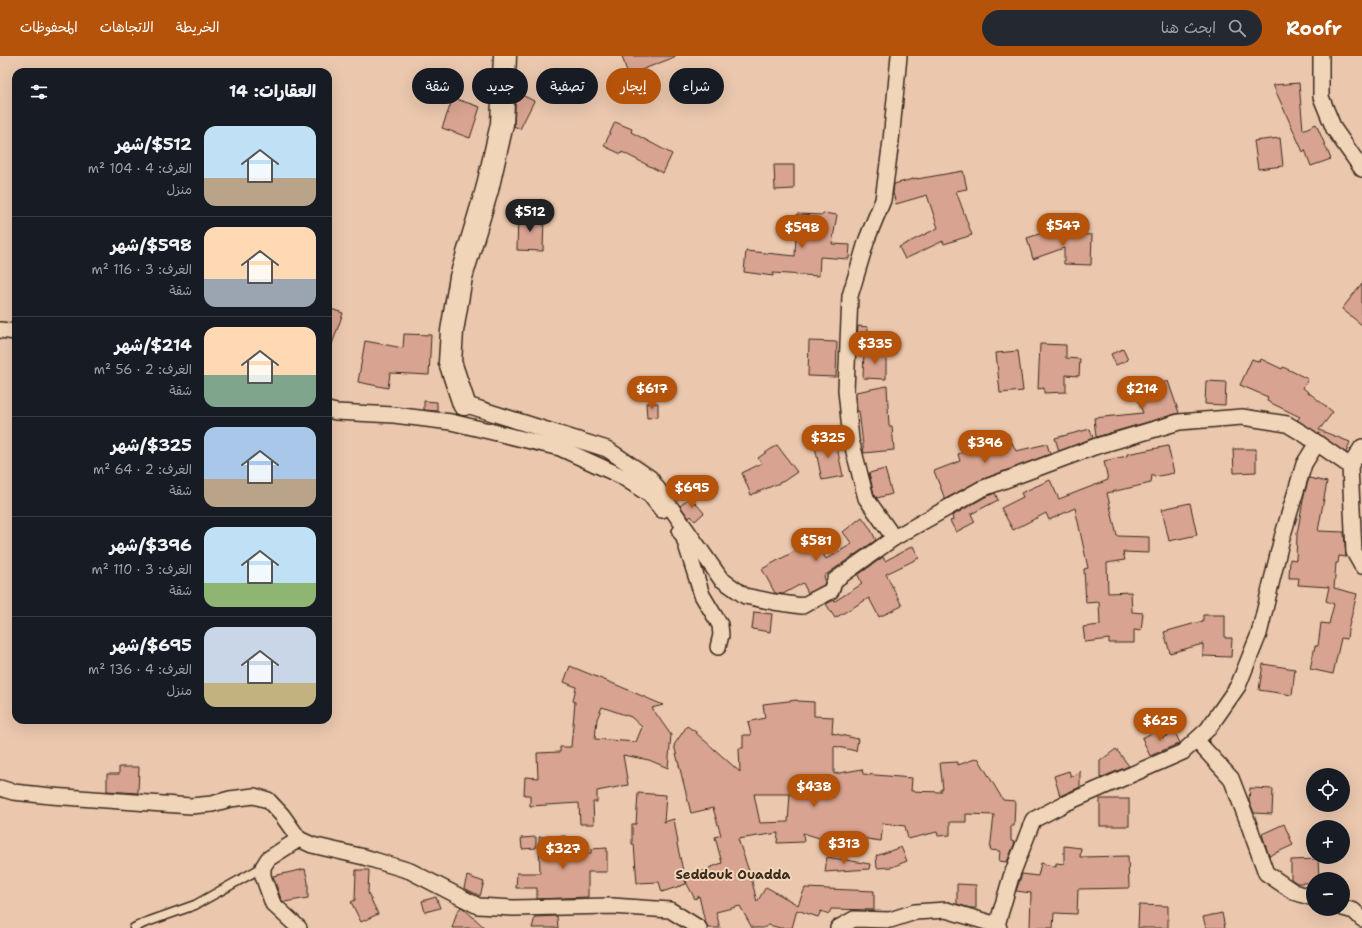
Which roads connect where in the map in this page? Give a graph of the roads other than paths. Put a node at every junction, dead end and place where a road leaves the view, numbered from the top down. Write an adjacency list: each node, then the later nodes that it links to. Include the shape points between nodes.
1 (505, 56): 7 (street, via 502,124 487,190 461,277 452,331 450,362)
2 (899, 56): 12 (street, via 884,200 867,239 850,296 846,390 852,440 866,498)
3 (1321, 56): 4 (street, via 1322,97 1334,129)
4 (1362, 168)
5 (0, 330): 6 (street)
6 (12, 332)
7 (464, 404): 12 (street, via 607,449 650,478 720,579 745,596 802,606 831,591 836,580)
8 (332, 411): 14 (street, via 451,422 560,448 621,476 650,495 683,535 702,595 720,625)
9 (1317, 443): 11 (street); 12 (street, via 1287,424 1242,417 1179,422 1094,447 981,489); 15 (street, via 1304,464 1282,538 1259,634 1238,686 1208,729)
10 (1362, 447): 11 (street)
11 (1350, 466): 13 (street, via 1354,552)
12 (894, 538)
13 (1362, 566)
14 (718, 647)
15 (1196, 740): 19 (street, via 1231,778 1266,873 1294,892); 22 (street, via 1183,752 1033,820 1011,877)
16 (0, 788): 17 (street, via 51,796 191,806 254,796 268,800)
17 (299, 839): 18 (street, via 268,859); 25 (street, via 312,845 410,871 478,906 612,906 670,910)
18 (263, 867): 23 (lane, via 195,905); 24 (street, via 263,876 273,904)
19 (1306, 896)
20 (1350, 910): 21 (street)
21 (1362, 918)
22 (998, 926): 26 (street, via 946,910 915,912 890,920 854,919)
23 (134, 928)
24 (299, 928)
25 (700, 928)
26 (838, 928)

